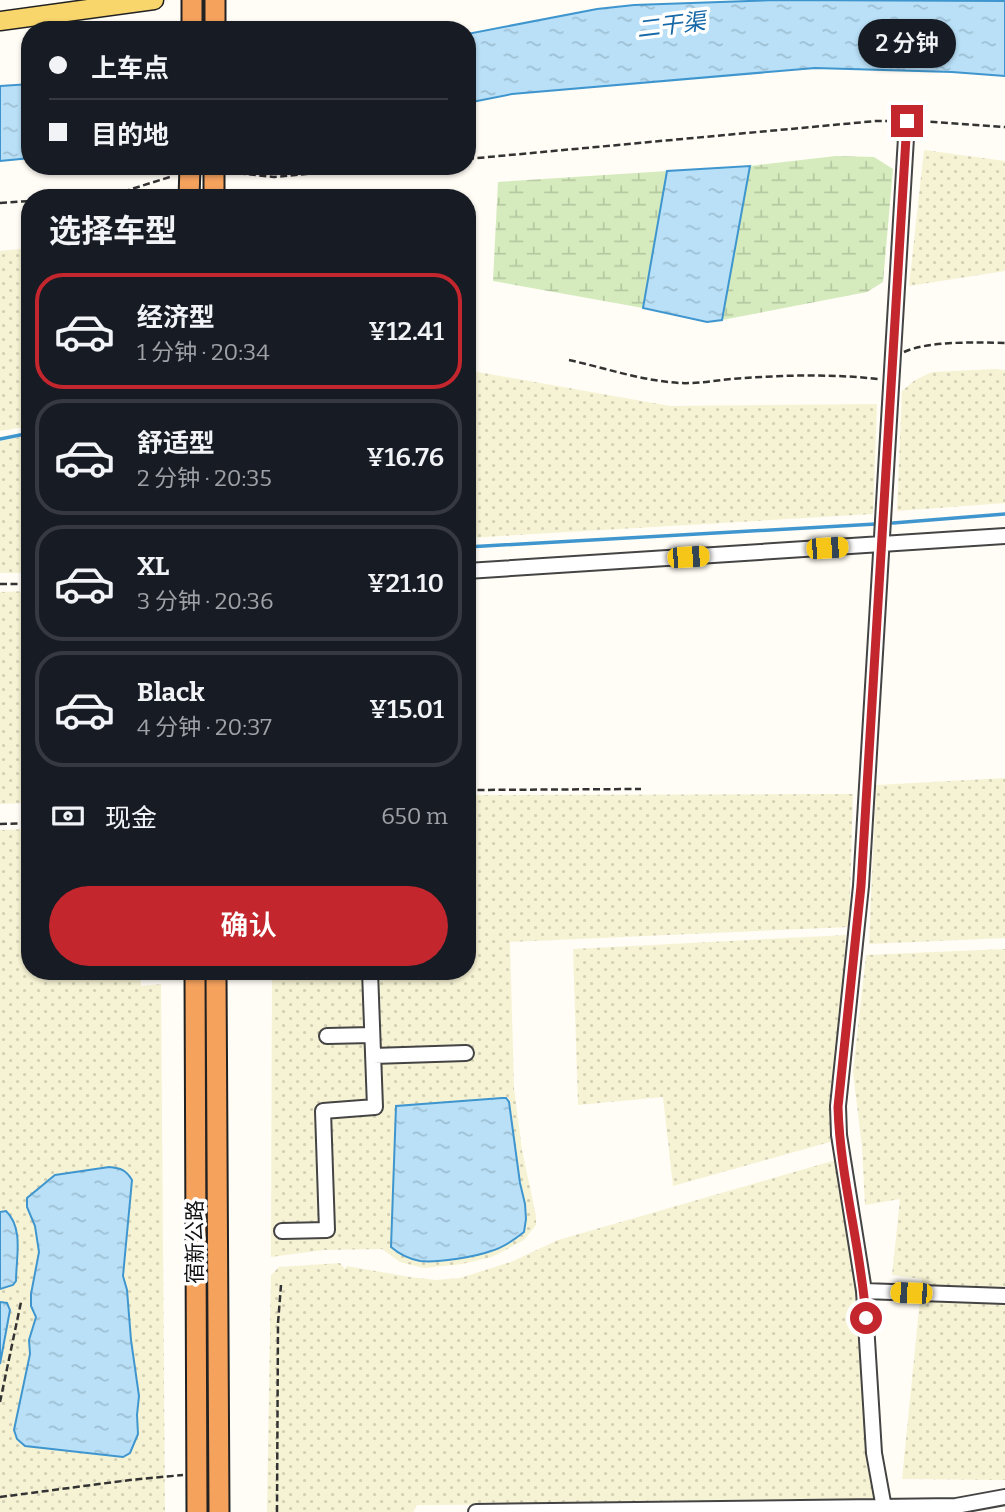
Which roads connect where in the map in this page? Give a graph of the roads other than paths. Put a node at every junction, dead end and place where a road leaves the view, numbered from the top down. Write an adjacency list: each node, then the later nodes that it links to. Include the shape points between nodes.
1 (37, 0): 5 (main road)
2 (154, 0): 5 (main road)
3 (192, 0): 7 (highway)
4 (215, 0): 8 (highway)
5 (57, 14): 6 (main road)
6 (0, 21)
7 (192, 21)
8 (215, 21)
9 (907, 121): 11 (street)
10 (1005, 536): 11 (street)
11 (882, 544): 12 (street); 21 (street, via 861,886 838,1107)
12 (476, 570)
13 (195, 980): 25 (highway, 宿新公路)
14 (216, 980): 26 (highway, 宿新公路)
15 (370, 980): 16 (street)
16 (372, 1035): 17 (street); 19 (street)
17 (327, 1036)
18 (466, 1053): 19 (street)
19 (373, 1056): 20 (street, via 375,1107 323,1111 327,1230)
20 (282, 1231)
21 (864, 1291): 22 (street); 24 (street, via 874,1453)
22 (1005, 1296)
23 (1005, 1497): 24 (street, via 956,1506)
24 (884, 1508): 27 (street)
25 (197, 1512)
26 (219, 1512)
27 (476, 1512)

